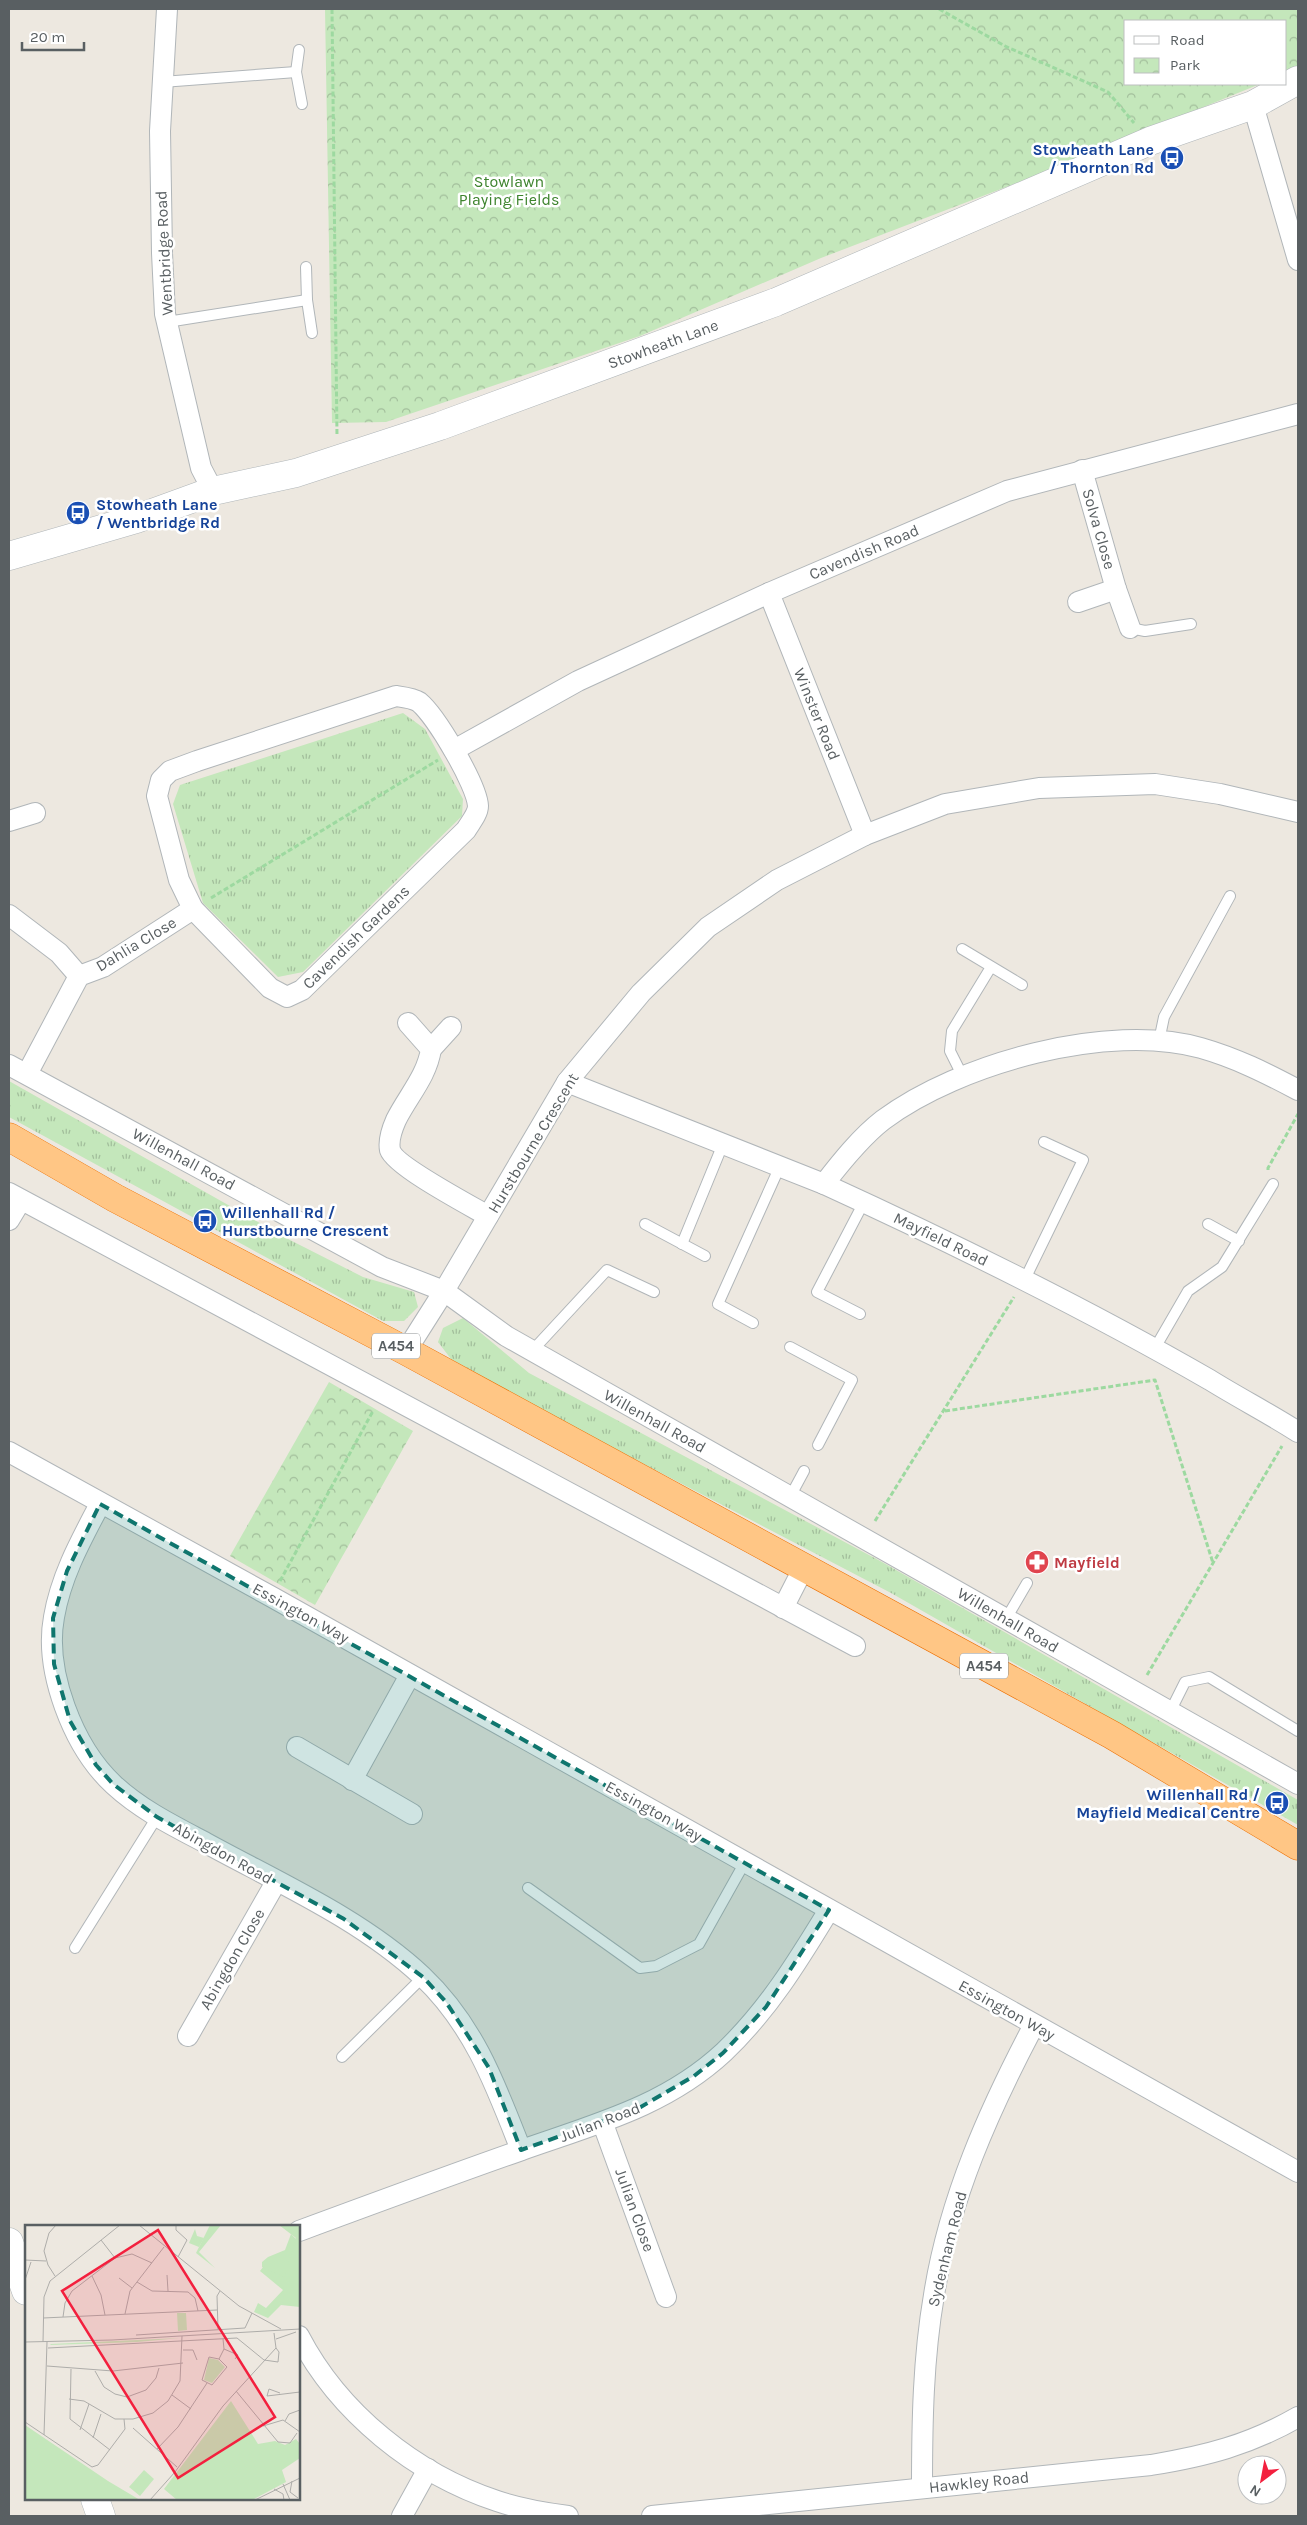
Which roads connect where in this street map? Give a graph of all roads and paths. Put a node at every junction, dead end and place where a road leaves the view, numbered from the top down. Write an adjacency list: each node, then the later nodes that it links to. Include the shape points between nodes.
1 (167, 9): 7 (street, Wentbridge Road)
2 (332, 9): 17 (path)
3 (939, 9): 10 (path, via 1005,46 1108,92)
4 (299, 50): 5 (lane)
5 (296, 72): 7 (lane); 8 (lane)
6 (1298, 80): 9 (street, Stowheath Lane)
7 (162, 82): 14 (street, Wentbridge Road, via 162,253)
8 (302, 104)
9 (1253, 106): 10 (street, Stowheath Lane); 11 (street)
10 (1150, 141): 17 (street, Stowheath Lane, via 776,302 440,426)
11 (1298, 260)
12 (306, 267): 13 (lane)
13 (307, 300): 14 (lane); 15 (lane)
14 (167, 322): 19 (street, Wentbridge Road, via 201,468)
15 (312, 333)
16 (1298, 414): 18 (street, Cavendish Road)
17 (337, 460): 19 (street, Stowheath Lane, via 296,473)
18 (1082, 470): 21 (street, Solva Close); 22 (street, Cavendish Road, via 1007,491)
19 (213, 491): 20 (street, Stowheath Lane, via 136,519)
20 (9, 556)
21 (1116, 589): 23 (street, Solva Close); 25 (street, Solva Close)
22 (769, 593): 26 (street, Cavendish Road, via 578,681); 30 (street, Winster Road)
23 (1078, 602)
24 (1191, 624): 25 (lane, via 1145,631)
25 (1130, 628)
26 (454, 750): 32 (path); 32 (street, Cavendish Gardens, via 476,792 478,809 466,830 302,990 288,997 270,988); 32 (street, Cavendish Gardens, via 417,701 396,696 170,771 161,780 157,796 179,880)
27 (1298, 812): 30 (street, Hurstbourne Crescent, via 1220,794 1155,784 1040,788 946,804)
28 (35, 814): 29 (street)
29 (9, 821)
30 (865, 835): 45 (street, Hurstbourne Crescent, via 777,880 708,927 641,992)
31 (1230, 896): 40 (lane, via 1164,1017)
32 (193, 909): 36 (street, Dahlia Close, via 103,967)
33 (9, 915): 36 (street, Dahlia Close, via 59,953)
34 (962, 948): 35 (lane)
35 (991, 967): 37 (lane); 44 (lane, via 952,1031 950,1050)
36 (79, 976): 43 (street, Dahlia Close)
37 (1022, 985)
38 (408, 1023): 41 (street)
39 (451, 1027): 41 (street)
40 (1158, 1041): 44 (street, via 1090,1042 1006,1060); 46 (street, via 1200,1047 1248,1063)
41 (432, 1049): 56 (street, via 422,1077 395,1121 390,1151 404,1165)
42 (9, 1065): 43 (street, Willenhall Road)
43 (27, 1074): 64 (street, Willenhall Road, via 382,1267)
44 (963, 1077): 52 (street, via 883,1120)
45 (567, 1082): 50 (street, Mayfield Road); 56 (street, Hurstbourne Crescent)
46 (1298, 1090)
47 (1298, 1114): 53 (path, via 1268,1168)
48 (9, 1137): 70 (highway, A454, via 115,1198)
49 (1044, 1142): 63 (lane, via 1083,1160)
50 (723, 1144): 51 (street, Mayfield Road); 61 (lane)
51 (780, 1166): 52 (street, Mayfield Road); 67 (lane, via 718,1304)
52 (824, 1184): 55 (street, Mayfield Road)
53 (1273, 1184): 60 (lane)
54 (15, 1197): 57 (street); 72 (street)
55 (864, 1202): 63 (street, Mayfield Road); 66 (lane, via 817,1292)
56 (488, 1216): 64 (street, Hurstbourne Crescent)
57 (9, 1220)
58 (646, 1224): 61 (lane)
59 (1208, 1224): 60 (lane)
60 (1239, 1241): 69 (lane, via 1222,1267 1188,1291)
61 (682, 1244): 62 (lane)
62 (705, 1256)
63 (1024, 1279): 69 (street, Mayfield Road); 73 (path)
64 (444, 1291): 70 (street, Hurstbourne Crescent); 71 (street, Willenhall Road)
65 (654, 1292): 71 (lane, via 607,1270)
66 (860, 1314)
67 (753, 1323)
68 (790, 1346): 75 (lane, via 852,1380)
69 (1155, 1348): 74 (street, Mayfield Road)
70 (406, 1351): 82 (highway, A454)
71 (532, 1351): 78 (street, Willenhall Road)
72 (383, 1394): 84 (path); 85 (street)
73 (946, 1411): 80 (path); 81 (path, via 1155,1380)
74 (1295, 1430): 81 (path)
75 (818, 1444)
76 (9, 1452): 79 (street, Essington Way)
77 (804, 1472): 78 (lane)
78 (790, 1497): 80 (street, Willenhall Road)
79 (100, 1504): 84 (street, Essington Way); 96 (street, Abingdon Road, via 79,1544 59,1594 51,1640 54,1664 70,1721 96,1765 113,1784)
80 (864, 1539): 86 (street, Willenhall Road)
81 (1213, 1563): 89 (path)
82 (804, 1567): 85 (street); 97 (highway, A454, via 1112,1735)
83 (1027, 1583): 86 (lane)
84 (272, 1597): 88 (street, Essington Way)
85 (783, 1608): 87 (street)
86 (1006, 1619): 89 (street, Willenhall Road)
87 (855, 1646)
88 (410, 1675): 93 (street); 98 (street, Essington Way)
89 (1136, 1693): 90 (street, Willenhall Road)
90 (1170, 1712): 91 (lane, via 1185,1682 1209,1677); 94 (street, Willenhall Road)
91 (1298, 1731)
92 (297, 1747): 93 (street)
93 (352, 1780): 95 (street)
94 (1298, 1784)
95 (412, 1814)
96 (157, 1817): 99 (street, Abingdon Road); 102 (lane)
97 (1298, 1846)
98 (745, 1862): 100 (lane, via 699,1944 648,1968 640,1968); 101 (street, Essington Way)
99 (276, 1882): 103 (street, Abingdon Road, via 376,1939); 105 (street, Abingdon Close)
100 (528, 1888)
101 (829, 1910): 104 (street, Essington Way); 107 (street, Julian Road, via 787,1979 748,2028 723,2053 666,2093)
102 (75, 1948)
103 (423, 1977): 106 (lane); 108 (street, Abingdon Road, via 446,2002 489,2068)
104 (1034, 2025): 109 (street, Essington Way); 117 (street, Sydenham Road, via 981,2132 946,2242 927,2342 922,2399)
105 (188, 2036)
106 (342, 2057)
107 (603, 2124): 108 (street, Julian Road); 113 (street, Julian Close)
108 (521, 2150): 110 (street, Julian Road)
109 (1298, 2172)
110 (300, 2230)
111 (9, 2242): 112 (street)
112 (25, 2288)
113 (666, 2297)
114 (300, 2338): 116 (street, via 322,2373 355,2412 399,2450)
115 (1298, 2417): 117 (street, Hawkley Road, via 1250,2440 1204,2456 1151,2465)
116 (428, 2469): 120 (street); 121 (street, via 498,2502)
117 (922, 2488): 122 (street, Hawkley Road)
118 (95, 2500): 119 (street)
119 (101, 2516)
120 (402, 2516)
121 (568, 2516)
122 (652, 2516)

